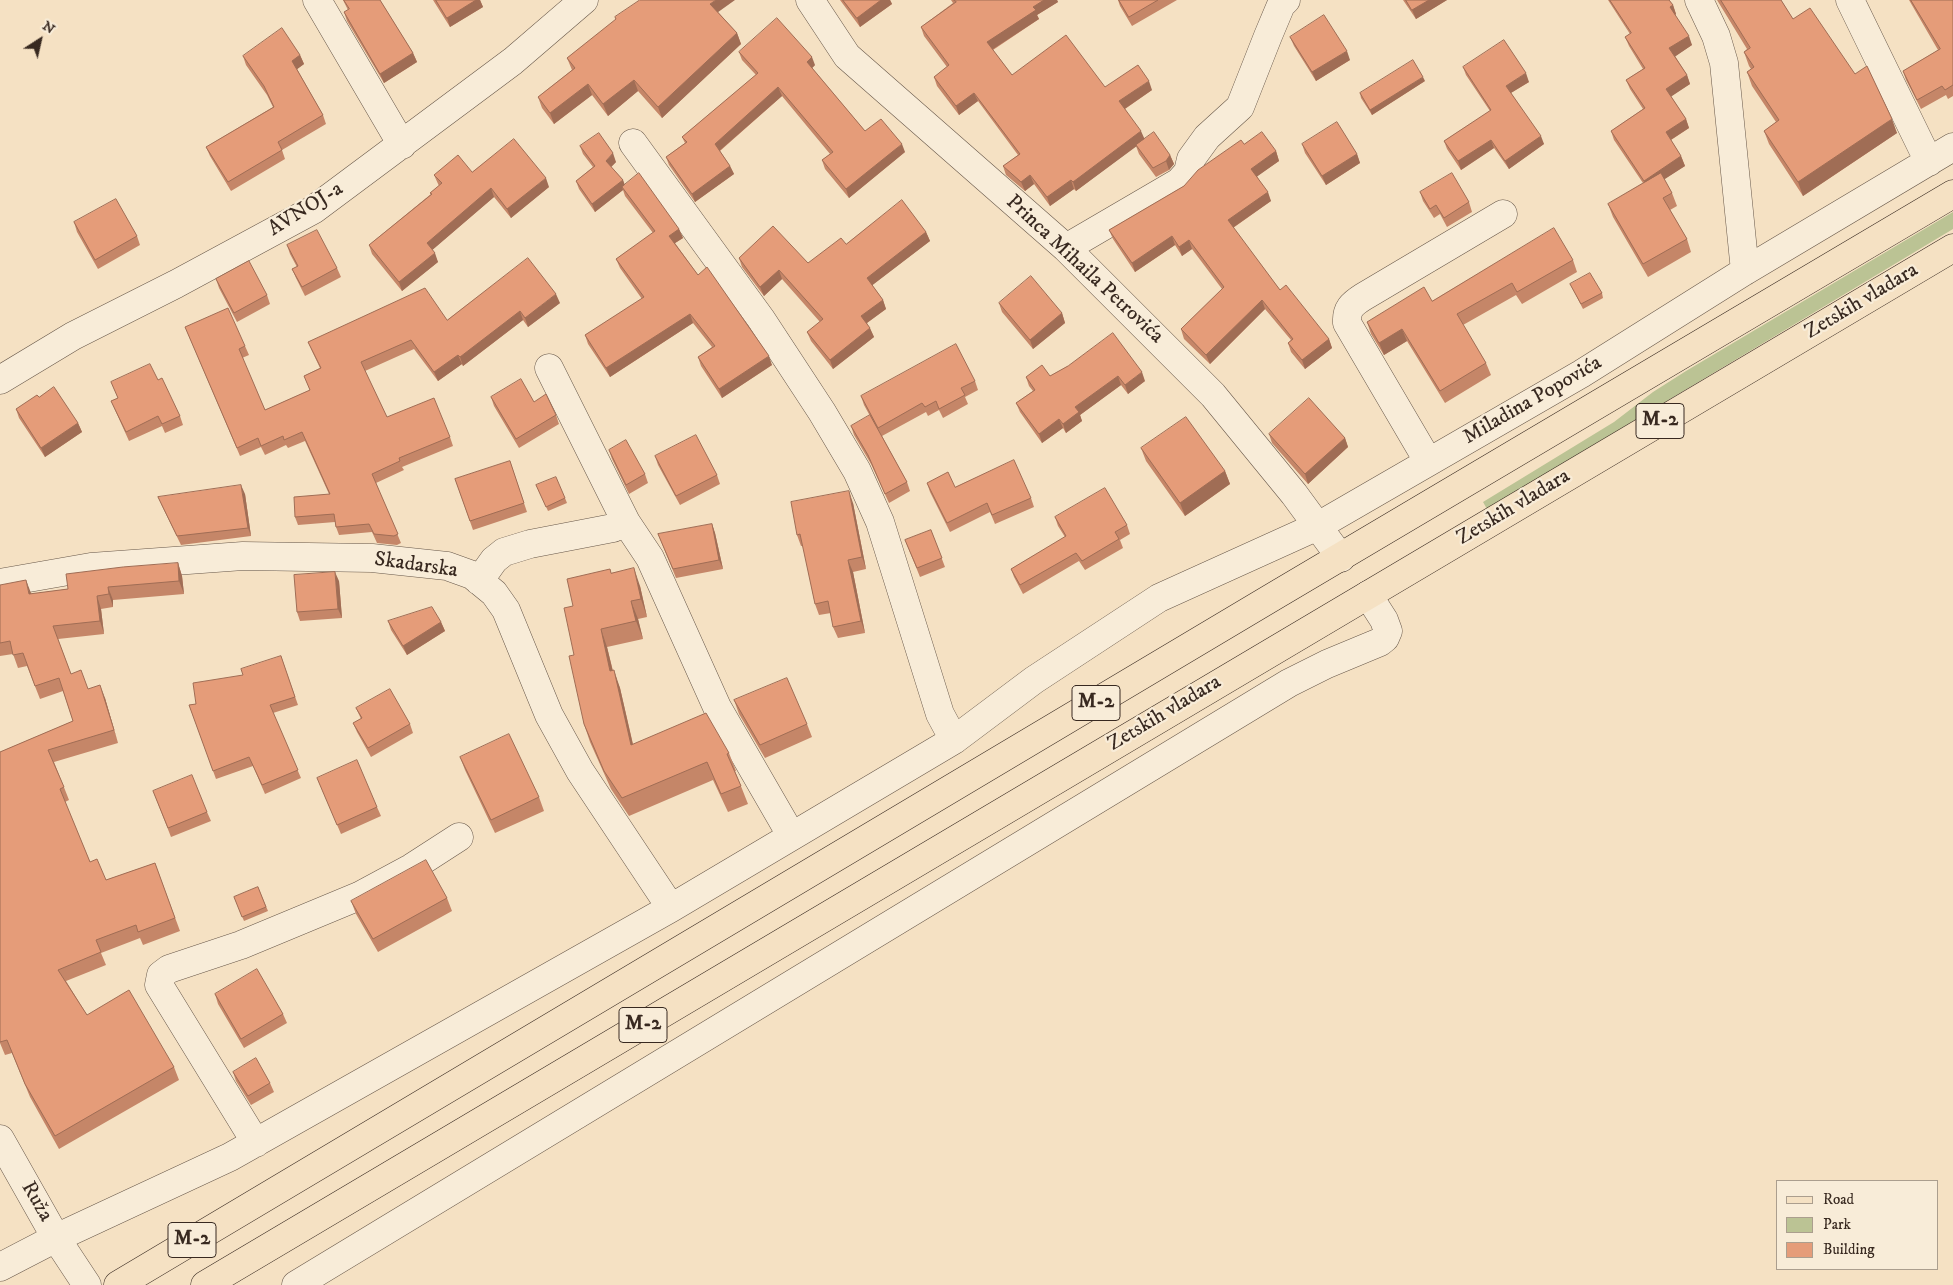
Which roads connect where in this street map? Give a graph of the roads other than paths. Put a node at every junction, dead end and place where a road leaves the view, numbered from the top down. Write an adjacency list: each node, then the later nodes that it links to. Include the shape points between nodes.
1 (317, 0): 8 (street)
2 (584, 0): 8 (street, AVNOJ-a, via 513,61)
3 (810, 0): 13 (street, Princa Mihaila Petrovića, via 847,56)
4 (1286, 0): 13 (street, via 1281,5 1240,107 1207,137 1191,159 1188,172 1179,182)
5 (1699, 0): 15 (street, via 1716,36 1724,63)
6 (1850, 0): 10 (street)
7 (633, 143): 25 (street, via 761,319 857,471 880,522 940,714)
8 (402, 145): 17 (street, AVNOJ-a, via 313,210 73,336)
9 (1953, 147): 10 (street, Miladina Popovića)
10 (1929, 162): 15 (street, Miladina Popovića)
11 (1953, 194): 21 (main road, M-2)
12 (1503, 214): 18 (street, via 1363,297 1352,305 1346,315 1347,324)
13 (1066, 248): 20 (street, Princa Mihaila Petrovića, via 1213,395)
14 (1953, 248): 24 (main road, Zetskih vladara / M-2)
15 (1745, 271): 18 (street, Miladina Popovića, via 1581,374)
16 (549, 368): 19 (street)
17 (0, 380)
18 (1428, 461): 20 (street, Miladina Popovića)
19 (626, 522): 22 (street, via 613,528 504,552); 26 (street, via 650,558 717,708)
20 (1318, 526): 21 (street, Princa Mihaila Petrovića); 25 (street, Miladina Popovića, via 1158,598 1034,680)
21 (1341, 558): 34 (main road, M-2)
22 (479, 581): 23 (street, Skadarska, via 447,566 372,558 243,556 91,567); 28 (street, Skadarska, via 494,593 506,610 549,715 580,771)
23 (0, 583)
24 (1368, 595): 35 (main road, Zetskih vladara / M-2); 36 (street, via 1388,631 1380,642 1289,683)
25 (954, 740): 26 (street, Miladina Popovića)
26 (791, 835): 28 (street, Miladina Popovića)
27 (459, 837): 30 (street, via 359,896 240,945 169,969 161,975 159,985)
28 (671, 908): 30 (street, Miladina Popovića)
29 (0, 1139): 31 (street, Ruža)
30 (256, 1143): 31 (street, Miladina Popovića)
31 (56, 1238): 32 (street, Miladina Popovića); 33 (street, Ruža)
32 (0, 1267)
33 (87, 1285)
34 (118, 1285)
35 (205, 1285)
36 (296, 1285)

